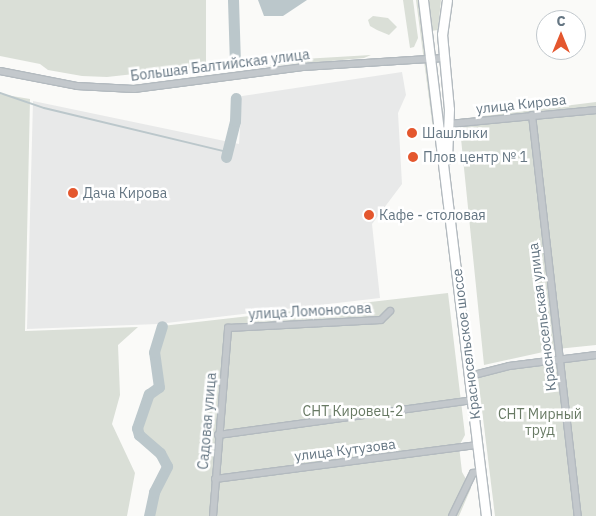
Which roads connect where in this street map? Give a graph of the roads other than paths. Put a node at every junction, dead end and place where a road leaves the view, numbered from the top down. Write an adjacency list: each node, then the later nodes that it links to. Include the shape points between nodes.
1 (423, 0): 4 (main road, Красносельское шоссе)
2 (446, 0): 3 (main road, Красносельское шоссе)
3 (444, 58): 4 (street, Большая Балтийская улица); 8 (main road, Красносельское шоссе)
4 (430, 59): 5 (street, Большая Балтийская улица, via 303,67 134,89 77,86); 9 (main road, Красносельское шоссе)
5 (0, 71)
6 (596, 110): 7 (street, улица Кирова)
7 (532, 116): 8 (street, улица Кирова); 13 (street, Красносельская улица)
8 (449, 124): 9 (main road, Красносельское шоссе)
9 (446, 172): 14 (main road, Красносельское шоссе)
10 (390, 311): 11 (street, улица Ломоносова, via 381,320)
11 (228, 328): 16 (street, Садовая улица)
12 (596, 355): 13 (street)
13 (559, 361): 14 (street, via 509,366); 23 (street, Красносельская улица)
14 (470, 376): 15 (main road, Красносельское шоссе)
15 (473, 400): 16 (street); 17 (main road, Красносельское шоссе)
16 (218, 435): 19 (street, Садовая улица)
17 (478, 445): 18 (main road, Красносельское шоссе); 19 (street, улица Кутузова)
18 (477, 472): 21 (street); 22 (main road, Красносельское шоссе)
19 (215, 479): 20 (street, Садовая улица)
20 (213, 516)
21 (452, 516)
22 (486, 516)
23 (578, 516)

